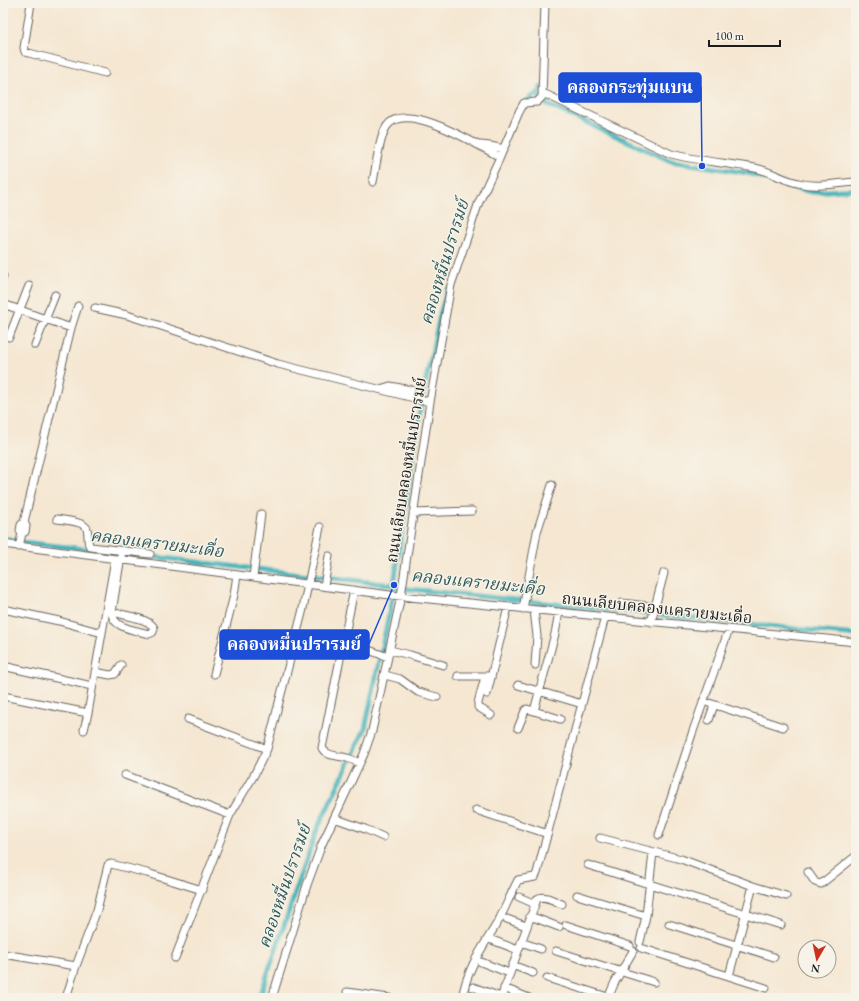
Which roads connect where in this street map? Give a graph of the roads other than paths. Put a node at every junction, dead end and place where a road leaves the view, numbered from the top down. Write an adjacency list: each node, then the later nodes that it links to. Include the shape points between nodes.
1 (31, 3): 3 (street, via 25,52)
2 (545, 3): 4 (street)
3 (106, 73)
4 (542, 96): 5 (street, ถนนเลียบคลองหมื่นปรารมย์, via 537,102 526,102 522,105); 7 (street, via 671,154 757,168 806,185)
5 (499, 152): 6 (street, via 424,120 394,119 384,130); 20 (street, ถนนเลียบคลองหมื่นปรารมย์, via 451,285)
6 (373, 182)
7 (856, 182)
8 (28, 286): 13 (street)
9 (55, 295): 14 (street)
10 (3, 304): 13 (street)
11 (78, 306): 15 (street)
12 (95, 308): 18 (street, via 127,315 278,364)
13 (20, 310): 14 (street); 16 (street)
14 (46, 319): 15 (street); 17 (street)
15 (71, 328): 27 (street, via 24,522 25,532)
16 (9, 337)
17 (35, 346)
18 (380, 389): 19 (street, via 390,386); 20 (street)
19 (411, 390)
20 (426, 401): 23 (street, ถนนเลียบคลองหมื่นปรารมย์)
21 (552, 485): 40 (street, via 537,532)
22 (472, 511): 23 (street)
23 (414, 513): 38 (street, ถนนเลียบคลองหมื่นปรารมย์)
24 (261, 514): 32 (street)
25 (57, 519): 30 (street, via 86,526 89,546)
26 (320, 527): 35 (street)
27 (20, 541): 28 (street, ถนนเลียบคลองแครายมะเดื่อ); 30 (street, ถนนเลียบคลองแครายมะเดื่อ)
28 (3, 544)
29 (150, 554): 30 (street)
30 (120, 556): 34 (street, ถนนเลียบคลองแครายมะเดื่อ); 44 (street); 51 (street)
31 (328, 556): 36 (street)
32 (253, 572): 34 (street, ถนนเลียบคลองแครายมะเดื่อ); 35 (street, ถนนเลียบคลองแครายมะเดื่อ)
33 (664, 573): 46 (street)
34 (237, 575): 60 (street)
35 (310, 580): 36 (street, ถนนเลียบคลองแครายมะเดื่อ); 82 (street)
36 (325, 582): 37 (street, ถนนเลียบคลองแครายมะเดื่อ)
37 (354, 590): 38 (street, ถนนเลียบคลองแครายมะเดื่อ); 83 (street, via 322,748 328,754)
38 (398, 593): 41 (street, ถนนเลียบคลองแครายมะเดื่อ); 54 (street, ถนนเลียบคลองหมื่นปรารมย์)
39 (622, 603): 46 (street)
40 (524, 604): 41 (street, ถนนเลียบคลองแครายมะเดื่อ); 43 (street, ถนนเลียบคลองแครายมะเดื่อ)
41 (508, 607): 63 (street)
42 (3, 608): 51 (street)
43 (534, 610): 45 (street, ถนนเลียบคลองแครายมะเดื่อ); 57 (street, via 537,636)
44 (112, 612): 47 (street); 49 (street, via 112,618 116,623)
45 (559, 612): 48 (street, ถนนเลียบคลองแครายมะเดื่อ); 66 (street)
46 (653, 614): 48 (street, ถนนเลียบคลองแครายมะเดื่อ); 50 (street, ถนนเลียบคลองแครายมะเดื่อ)
47 (129, 616): 49 (street); 49 (street, via 153,625 153,632 149,634)
48 (605, 617): 71 (street)
49 (126, 627)
50 (730, 629): 53 (street, ถนนเลียบคลองแครายมะเดื่อ); 70 (street)
51 (102, 633): 59 (street)
52 (351, 642): 54 (street)
53 (856, 642)
54 (385, 654): 56 (street, via 410,655); 61 (street, ถนนเลียบคลองหมื่นปรารมย์)
55 (121, 665): 59 (street, via 115,674)
56 (443, 665)
57 (535, 665)
58 (3, 666): 65 (street)
59 (95, 672): 65 (street)
60 (214, 674)
61 (385, 675): 69 (street, via 400,679 418,692); 83 (street, ถนนเลียบคลองหมื่นปรารมย์, via 368,744)
62 (458, 676): 63 (street)
63 (488, 676): 67 (street); 75 (street, via 478,707)
64 (518, 685): 66 (street)
65 (92, 686): 74 (street)
66 (540, 692): 71 (street); 73 (street)
67 (487, 694)
68 (3, 696): 74 (street)
69 (437, 697)
70 (703, 701): 72 (street); 89 (street)
71 (582, 704): 88 (street)
72 (714, 705): 78 (street); 79 (street)
73 (534, 711): 77 (street); 80 (street, via 525,711)
74 (88, 713): 81 (street)
75 (492, 715)
76 (188, 718): 82 (street)
77 (560, 720)
78 (709, 720)
79 (783, 727)
80 (518, 728)
81 (84, 730)
82 (267, 749): 86 (street)
83 (354, 761): 87 (street, ถนนเลียบคลองหมื่นปรารมย์)
84 (125, 774): 86 (street)
85 (476, 810): 88 (street)
86 (230, 815): 98 (street)
87 (334, 818): 90 (street, via 365,828); 138 (street, ถนนเลียบคลองหมื่นปรารมย์, via 307,885)
88 (548, 834): 140 (street, via 535,877 518,880 476,957)
89 (659, 835)
90 (383, 838)
91 (600, 838): 92 (street)
92 (653, 852): 96 (street); 97 (street, via 681,859)
93 (856, 856): 95 (street, via 821,884 815,882)
94 (588, 865): 96 (street)
95 (808, 872)
96 (650, 885): 104 (street); 106 (street)
97 (753, 886): 100 (street); 104 (street)
98 (202, 890): 121 (street); 124 (street, via 147,873 108,865 97,910)
99 (577, 895): 106 (street)
100 (786, 896)
101 (518, 897): 102 (street)
102 (535, 904): 103 (street, via 540,897); 105 (street)
103 (562, 904)
104 (745, 914): 109 (street); 114 (street)
105 (530, 916): 110 (street); 115 (street)
106 (646, 916): 113 (street)
107 (506, 919): 110 (street)
108 (669, 924): 114 (street)
109 (781, 925)
110 (526, 926): 112 (street)
111 (492, 940): 117 (street)
112 (521, 942): 116 (street); 117 (street)
113 (641, 945): 115 (street, via 640,950); 128 (street)
114 (737, 946): 120 (street); 128 (street)
115 (632, 948): 126 (street)
116 (541, 949)
117 (518, 950): 123 (street)
118 (556, 951): 126 (street)
119 (3, 954): 124 (street)
120 (774, 956)
121 (176, 958)
122 (481, 962): 127 (street)
123 (512, 965): 125 (street); 127 (street)
124 (76, 966): 137 (street)
125 (533, 972)
126 (620, 972): 130 (street); 142 (street)
127 (509, 973): 132 (street)
128 (729, 976): 133 (street)
129 (547, 978): 142 (street)
130 (654, 982)
131 (473, 987): 136 (street)
132 (504, 988): 136 (street); 141 (street)
133 (766, 988)
134 (347, 992): 135 (street)
135 (375, 997): 139 (street)
136 (501, 997)
137 (66, 998)
138 (272, 998)
139 (389, 998)
140 (462, 998)
141 (529, 998)
142 (609, 998)

